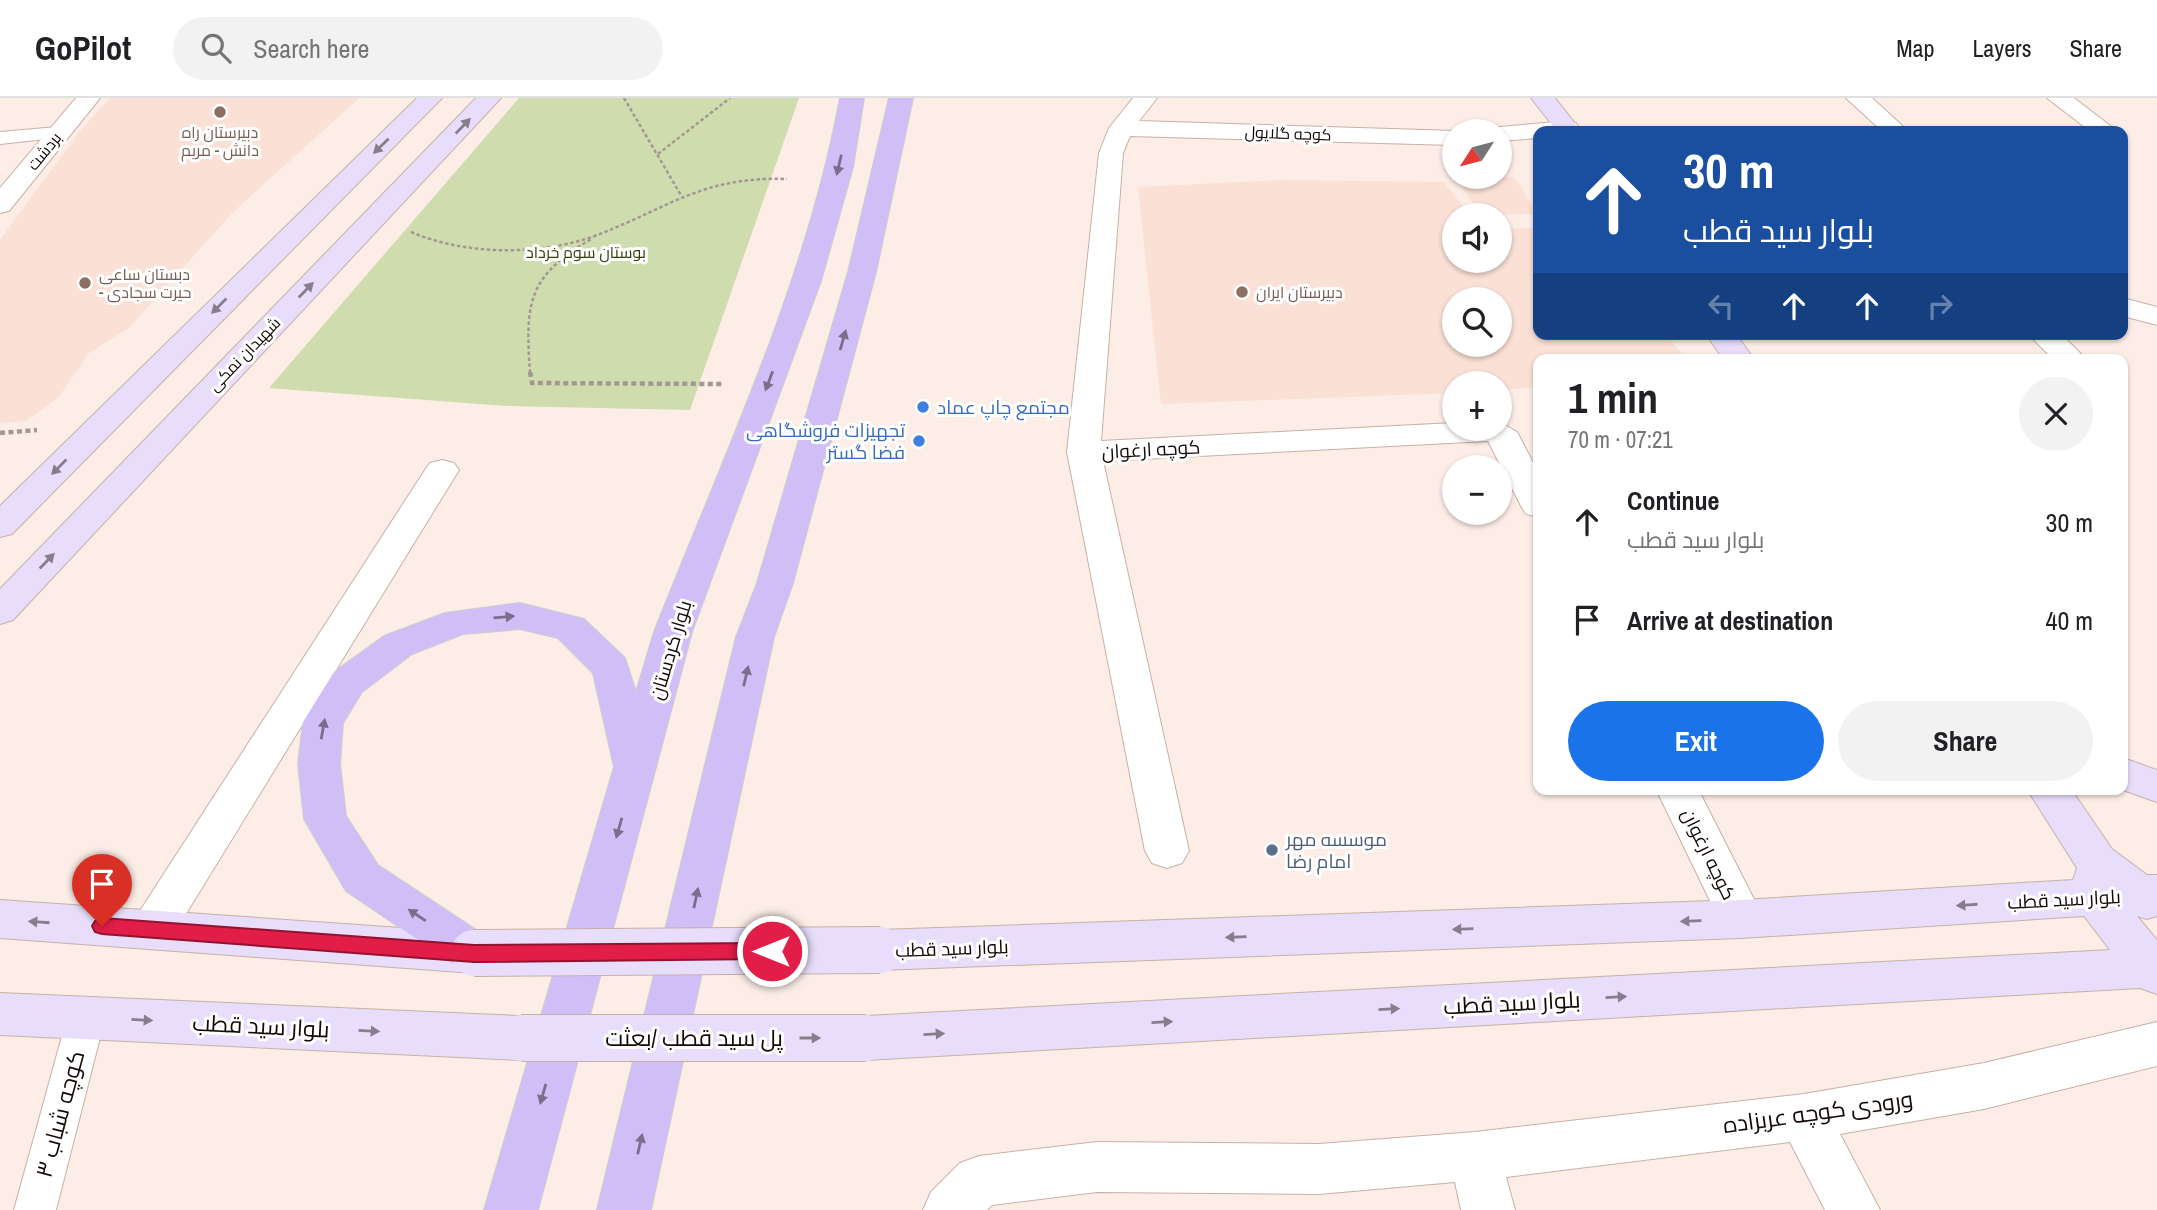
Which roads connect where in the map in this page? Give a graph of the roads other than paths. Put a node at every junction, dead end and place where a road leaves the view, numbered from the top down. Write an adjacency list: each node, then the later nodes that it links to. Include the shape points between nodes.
1 (88, 98): 15 (street, بردشت)
2 (430, 98): 24 (main road, one-way to 24)
3 (489, 98): 25 (main road, شهیدان نمکی, one-way to 3)
4 (852, 98): 31 (main road, بلوار کردستان, one-way to 31, via 840,167 807,281 673,632)
5 (901, 98): 43 (main road, one-way to 5, via 755,637 775,583 862,272)
6 (1145, 98): 13 (street, کوچه ارغوان)
7 (1543, 98): 10 (main road)
8 (1858, 98): 11 (street)
9 (2059, 98): 12 (street)
10 (1565, 126)
11 (1890, 126)
12 (2098, 126)
13 (1121, 128): 18 (street, کوچه گلایول); 26 (street, کوچه ارغوان, via 1111,153)
14 (1533, 132): 16 (street)
15 (57, 133): 17 (lane); 19 (street, بردشت)
16 (1512, 133)
17 (0, 138)
18 (1442, 138)
19 (0, 205)
20 (2128, 308): 21 (street)
21 (2157, 316)
22 (2050, 340): 23 (street)
23 (2065, 354)
24 (156, 369): 25 (main road); 29 (main road, one-way to 29)
25 (226, 373): 30 (main road, شهیدان نمکی, one-way to 25)
26 (1084, 452): 28 (street, کوچه ارغوان, via 1496,431 1506,439); 36 (street)
27 (442, 470): 41 (street)
28 (1533, 496)
29 (0, 527)
30 (0, 611)
31 (635, 770): 42 (main road, one-way to 31, via 362,878 325,819 320,764 323,722 348,682 398,645 458,622 520,616 571,628 611,668); 44 (main road, بلوار کردستان, one-way to 44)
32 (2128, 776): 33 (main road)
33 (2157, 786)
34 (1680, 795): 40 (street, کوچه ارغوان)
35 (2051, 795): 37 (main road)
36 (1167, 851)
37 (2095, 878): 38 (main road, بلوار سید قطب); 40 (main road, بلوار سید قطب, one-way to 40); 45 (main road)
38 (2152, 900)
39 (0, 919): 41 (main road, one-way to 39)
40 (1741, 919): 42 (main road, بلوار سید قطب, one-way to 42, bridge, via 880,950)
41 (152, 930): 42 (main road)
42 (474, 953)
43 (682, 964): 44 (main road); 48 (main road)
44 (580, 966): 49 (main road, بلوار کردستان)
45 (2155, 970): 50 (main road, بلوار سید قطب, one-way to 45)
46 (0, 1014): 47 (main road, بلوار سید قطب)
47 (86, 1018): 49 (main road, بلوار سید قطب, one-way to 49); 54 (lane, کوچه شباب ۳)
48 (667, 1027): 49 (main road); 56 (main road, one-way to 48)
49 (542, 1032): 50 (main road, پل سید قطب /بعثت, one-way to 50, bridge); 55 (main road, بلوار کردستان, one-way to 55)
50 (866, 1038)
51 (2157, 1044): 52 (street, ورودی کوچه عربزاده, via 1984,1086)
52 (1804, 1117): 53 (street, ورودی کوچه عربزاده); 59 (street)
53 (1475, 1156): 57 (street, ورودی کوچه عربزاده, via 1319,1169 1097,1167 979,1181); 58 (street)
54 (35, 1210)
55 (511, 1210)
56 (624, 1210)
57 (950, 1210)
58 (1488, 1210)
59 (1853, 1210)

